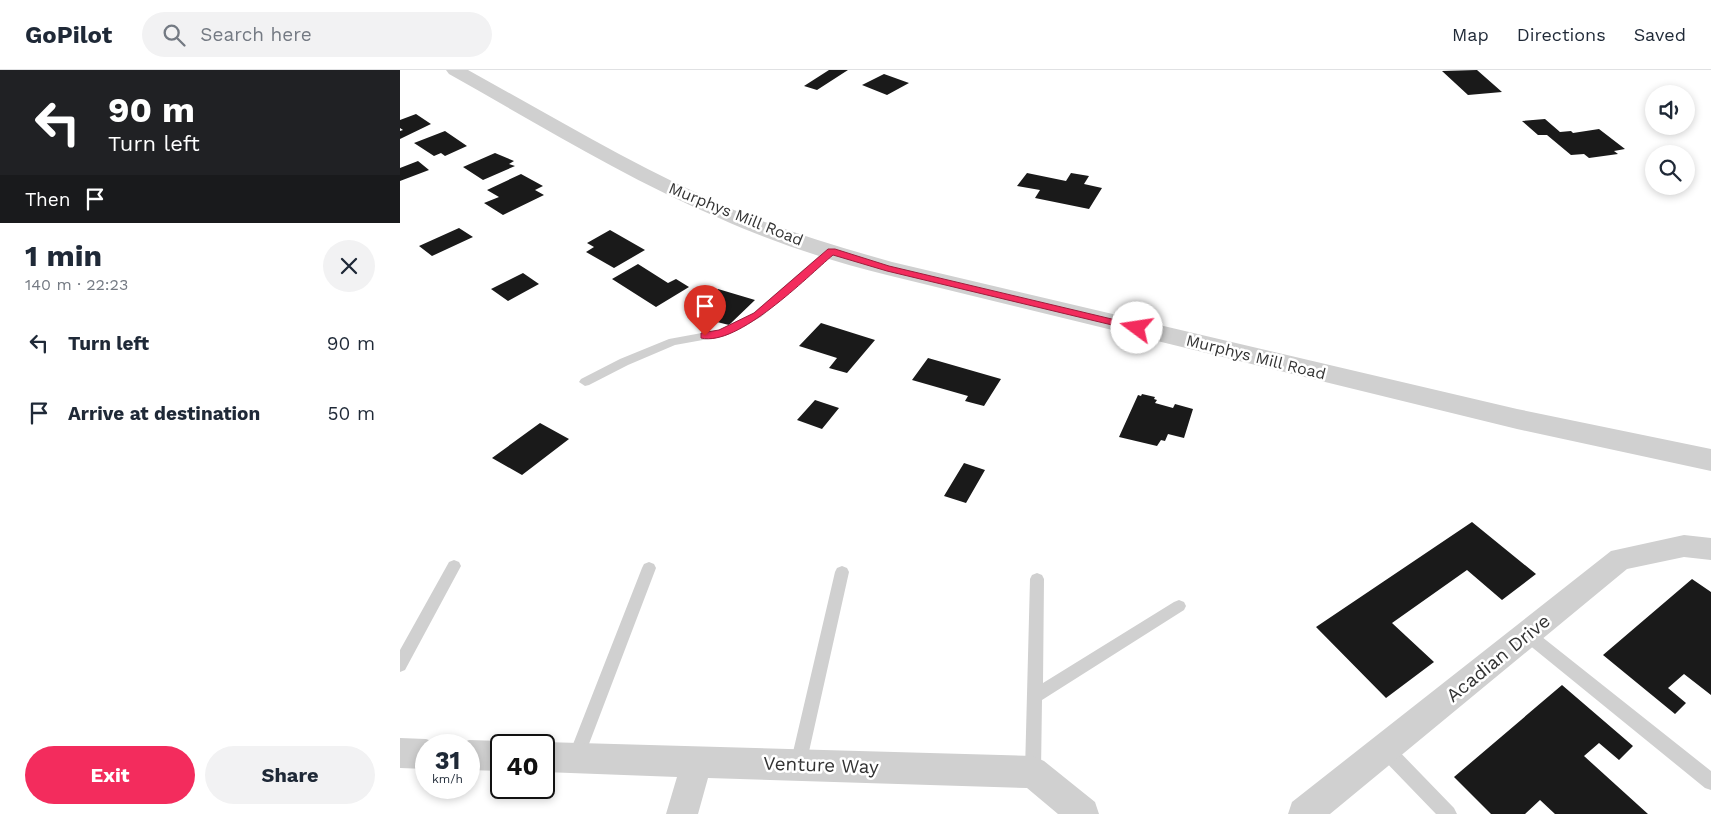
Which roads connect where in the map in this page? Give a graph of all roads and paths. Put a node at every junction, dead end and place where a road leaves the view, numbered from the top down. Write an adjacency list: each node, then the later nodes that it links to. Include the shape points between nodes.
1 (455, 70): 2 (street, Murphys Mill Road, via 668,187 727,214)
2 (831, 251): 3 (lane, via 757,315 721,333 673,342); 4 (street, Murphys Mill Road, via 887,268 1517,419)
3 (585, 382)
4 (1711, 460)
5 (1711, 549): 11 (street, Acadian Drive, via 1684,546 1620,560)
6 (454, 566): 12 (lane)
7 (649, 568): 18 (lane)
8 (842, 572): 20 (lane)
9 (1037, 579): 13 (lane)
10 (1179, 606): 13 (lane)
11 (1527, 634): 14 (street, Acadian Drive); 22 (lane)
12 (400, 664)
13 (1034, 697): 21 (lane)
14 (1385, 749): 25 (street, Acadian Drive); 26 (lane)
15 (400, 753): 16 (street)
16 (415, 754)
17 (555, 757): 18 (street, Venture Way)
18 (576, 758): 19 (street, Venture Way)
19 (697, 761): 20 (street, Venture Way); 23 (street)
20 (798, 765): 21 (street, Venture Way)
21 (1033, 772): 24 (street)
22 (1711, 782)
23 (682, 814)
24 (1083, 814)
25 (1304, 814)
26 (1448, 814)

